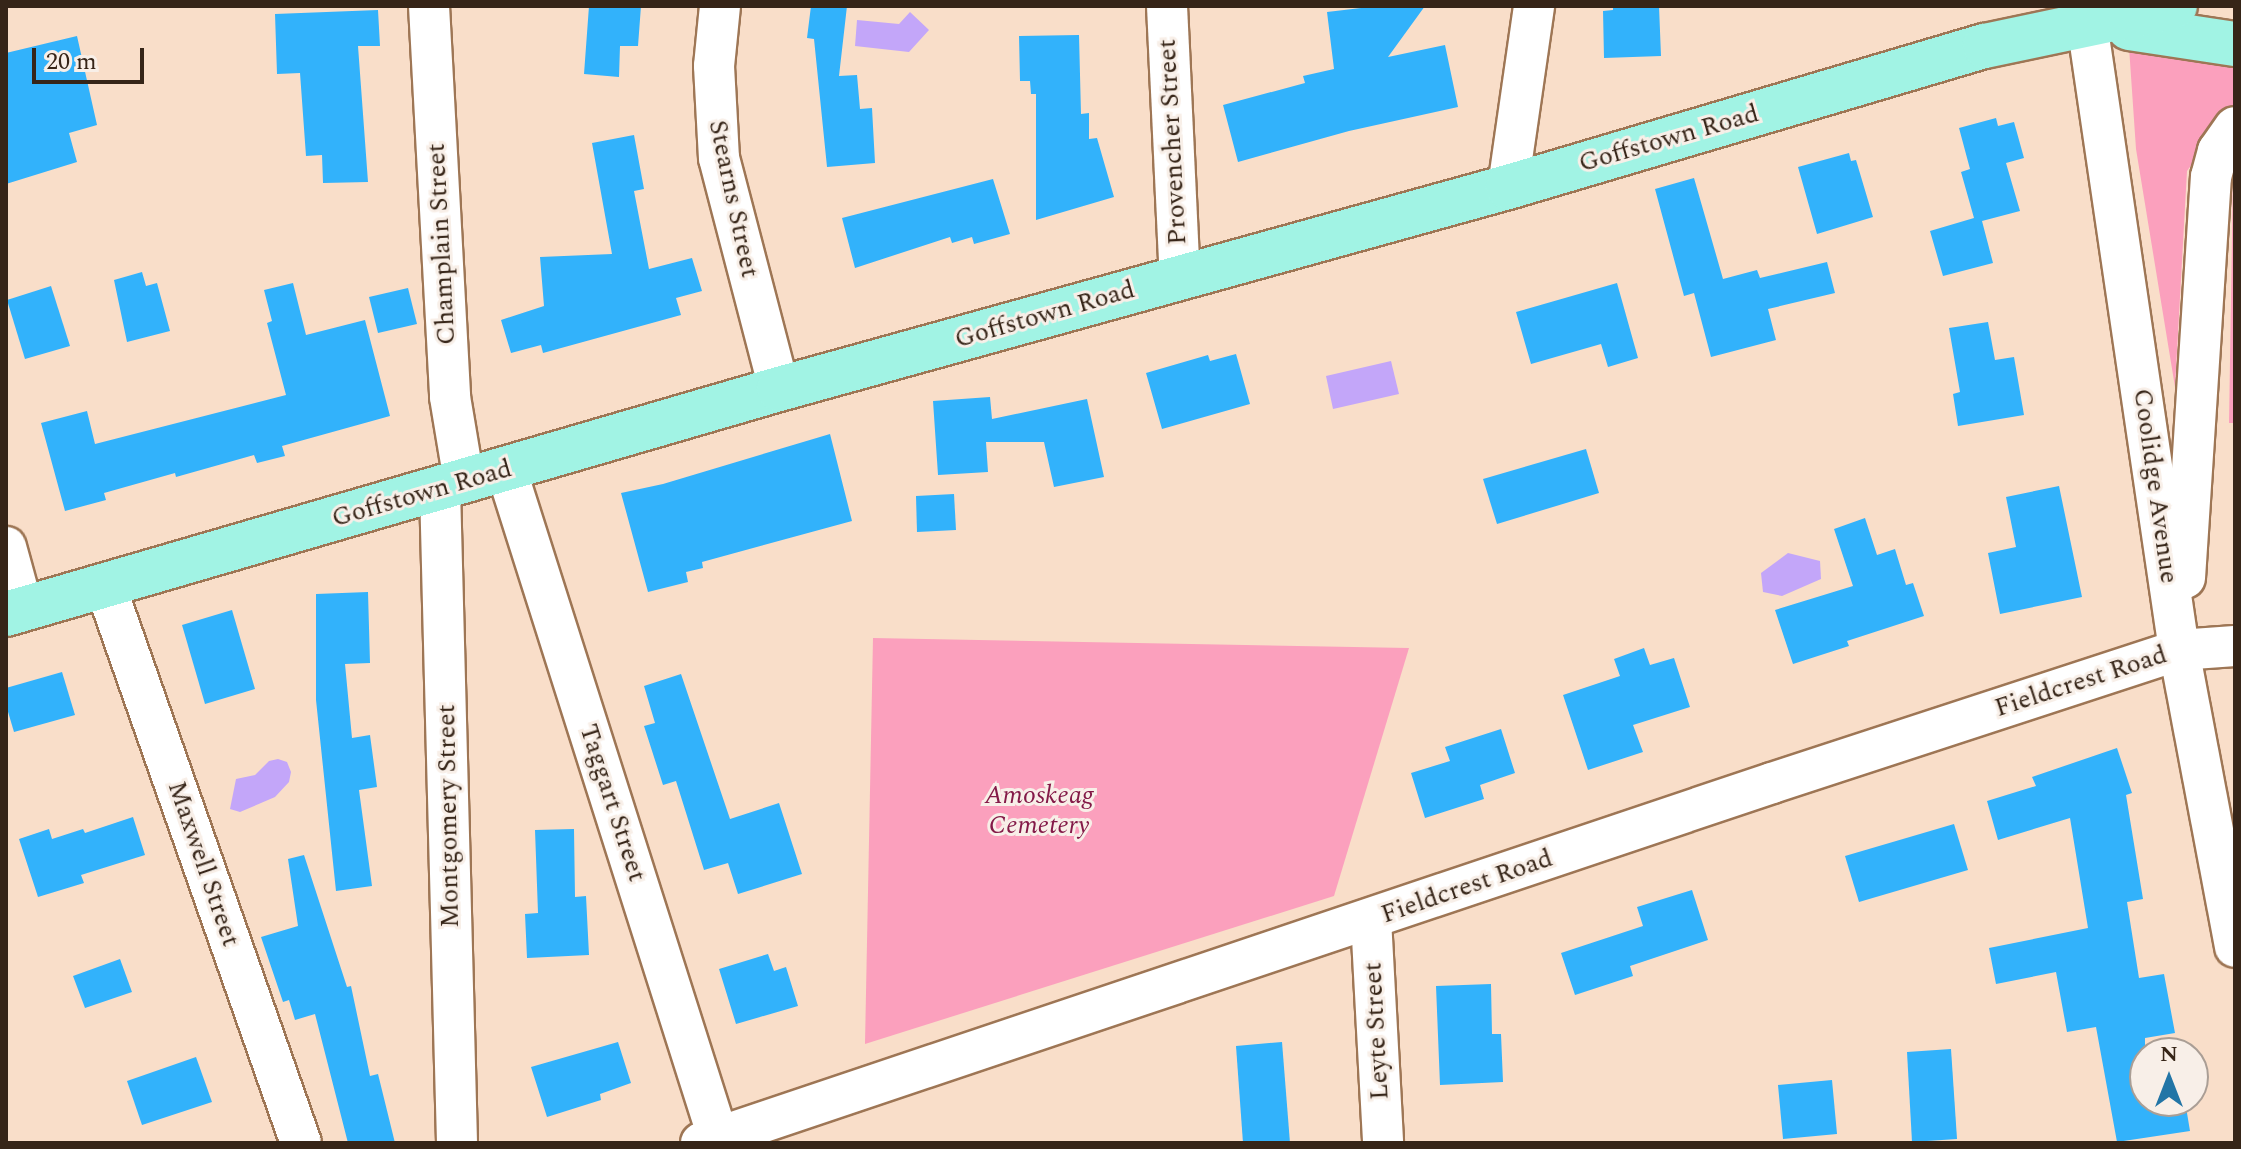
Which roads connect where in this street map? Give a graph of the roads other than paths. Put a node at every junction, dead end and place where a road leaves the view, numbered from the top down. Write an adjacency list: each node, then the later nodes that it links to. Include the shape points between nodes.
1 (429, 6): 13 (street, Champlain Street)
2 (720, 6): 11 (street, Stearns Street, via 714,66 719,158)
3 (1167, 6): 10 (street, Provencher Street)
4 (1534, 6): 9 (street)
5 (2174, 6): 6 (main road, Goffstown Road)
6 (2087, 23): 7 (main road, Goffstown Road); 9 (main road, Goffstown Road, via 1985,46); 18 (street, Coolidge Avenue)
7 (2235, 44)
8 (2235, 127): 18 (street, via 2218,151 2211,177)
9 (1508, 187): 10 (main road, Goffstown Road)
10 (1180, 278): 11 (main road, Goffstown Road)
11 (779, 389): 12 (main road, Goffstown Road)
12 (506, 469): 13 (main road, Goffstown Road); 21 (street, Taggart Street)
13 (452, 485): 15 (main road, Goffstown Road); 23 (street, Montgomery Street)
14 (6, 547): 16 (street)
15 (105, 585): 16 (main road, Goffstown Road); 22 (street, Maxwell Street)
16 (15, 612)
17 (2235, 646): 18 (street, Fieldcrest Road)
18 (2179, 650): 19 (street, Fieldcrest Road); 20 (street, Coolidge Avenue)
19 (1371, 919): 21 (street, Fieldcrest Road); 24 (street, Leyte Street)
20 (2235, 947)
21 (710, 1140)
22 (301, 1143)
23 (457, 1143)
24 (1383, 1143)

